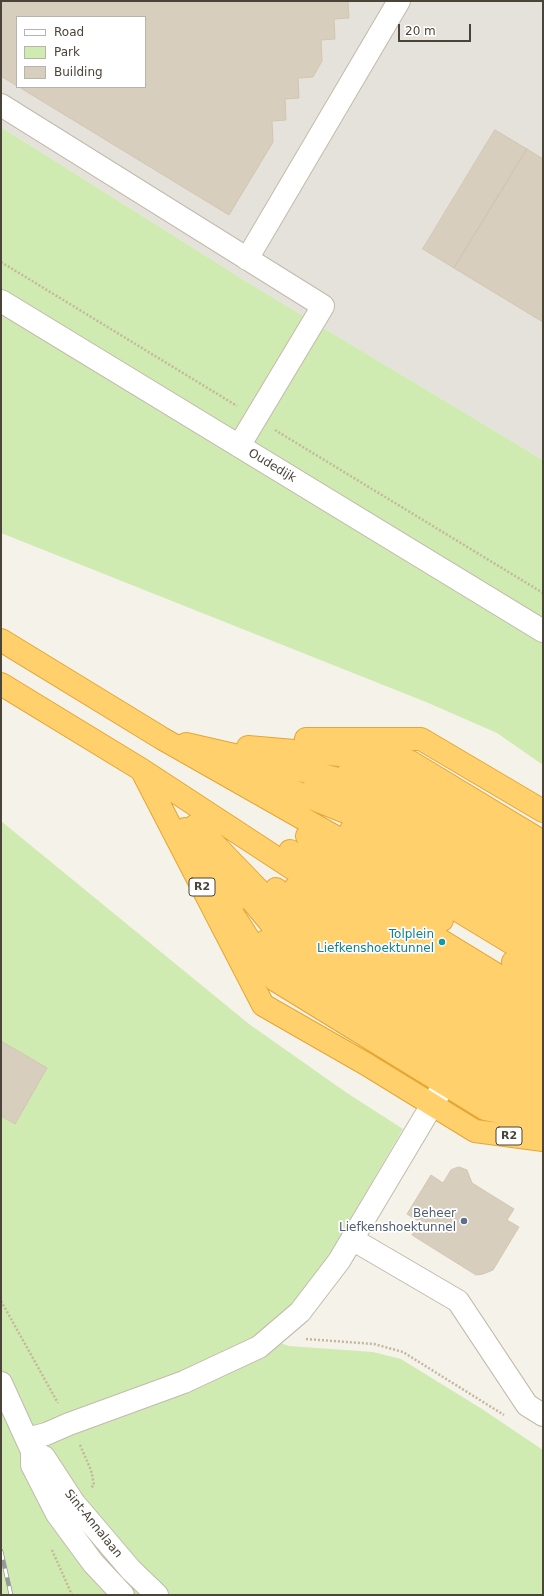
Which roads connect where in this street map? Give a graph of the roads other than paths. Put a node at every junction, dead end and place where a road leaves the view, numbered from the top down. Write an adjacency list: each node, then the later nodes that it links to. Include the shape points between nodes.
1 (399, 1): 3 (street)
2 (1, 105): 3 (street)
3 (247, 259): 5 (street, via 323,306)
4 (1, 302): 5 (street, Oudedijk)
5 (239, 446): 6 (street, Oudedijk)
6 (543, 631)
7 (1, 640): 9 (highway)
8 (1, 684): 10 (highway, R2)
9 (163, 739): 11 (highway, via 421,739); 12 (highway, via 409,761); 13 (highway, via 400,776); 14 (highway, via 391,791); 15 (highway, via 382,806); 16 (highway, via 371,822); 17 (highway, via 363,835); 18 (highway, via 355,848); 19 (highway, via 346,862)
10 (142, 770): 22 (highway, R2, via 319,906); 22 (highway, R2, via 302,934); 22 (highway, R2, via 337,877); 22 (highway, R2, via 283,965); 27 (highway, R2, via 263,1005)
11 (543, 811)
12 (543, 842)
13 (543, 861)
14 (543, 883)
15 (543, 902)
16 (543, 923)
17 (543, 942)
18 (543, 962)
19 (543, 980)
20 (543, 1003): 22 (highway, R2)
21 (543, 1023): 22 (highway, R2)
22 (474, 1032): 23 (highway, R2); 24 (highway, R2); 25 (highway, R2, via 512,1064); 26 (highway, R2, via 504,1079); 27 (street); 28 (highway, R2, via 494,1094); 29 (highway, R2, via 485,1109)
23 (543, 1042)
24 (543, 1059)
25 (543, 1075)
26 (543, 1092)
27 (432, 1105): 30 (highway, R2, via 475,1131); 31 (street)
28 (543, 1107)
29 (543, 1121)
30 (543, 1140)
31 (352, 1239): 33 (street, via 458,1301 527,1405); 34 (street, via 339,1261 300,1312 259,1347 184,1382 69,1424 46,1434)
32 (1, 1383): 34 (street, Sint-Annalaan)
33 (543, 1415)
34 (30, 1445): 35 (street, Sint-Annalaan, via 32,1465 57,1514 93,1562); 36 (street, Sint-Annalaan, via 44,1457 74,1503 131,1570)
35 (123, 1595)
36 (158, 1595)

